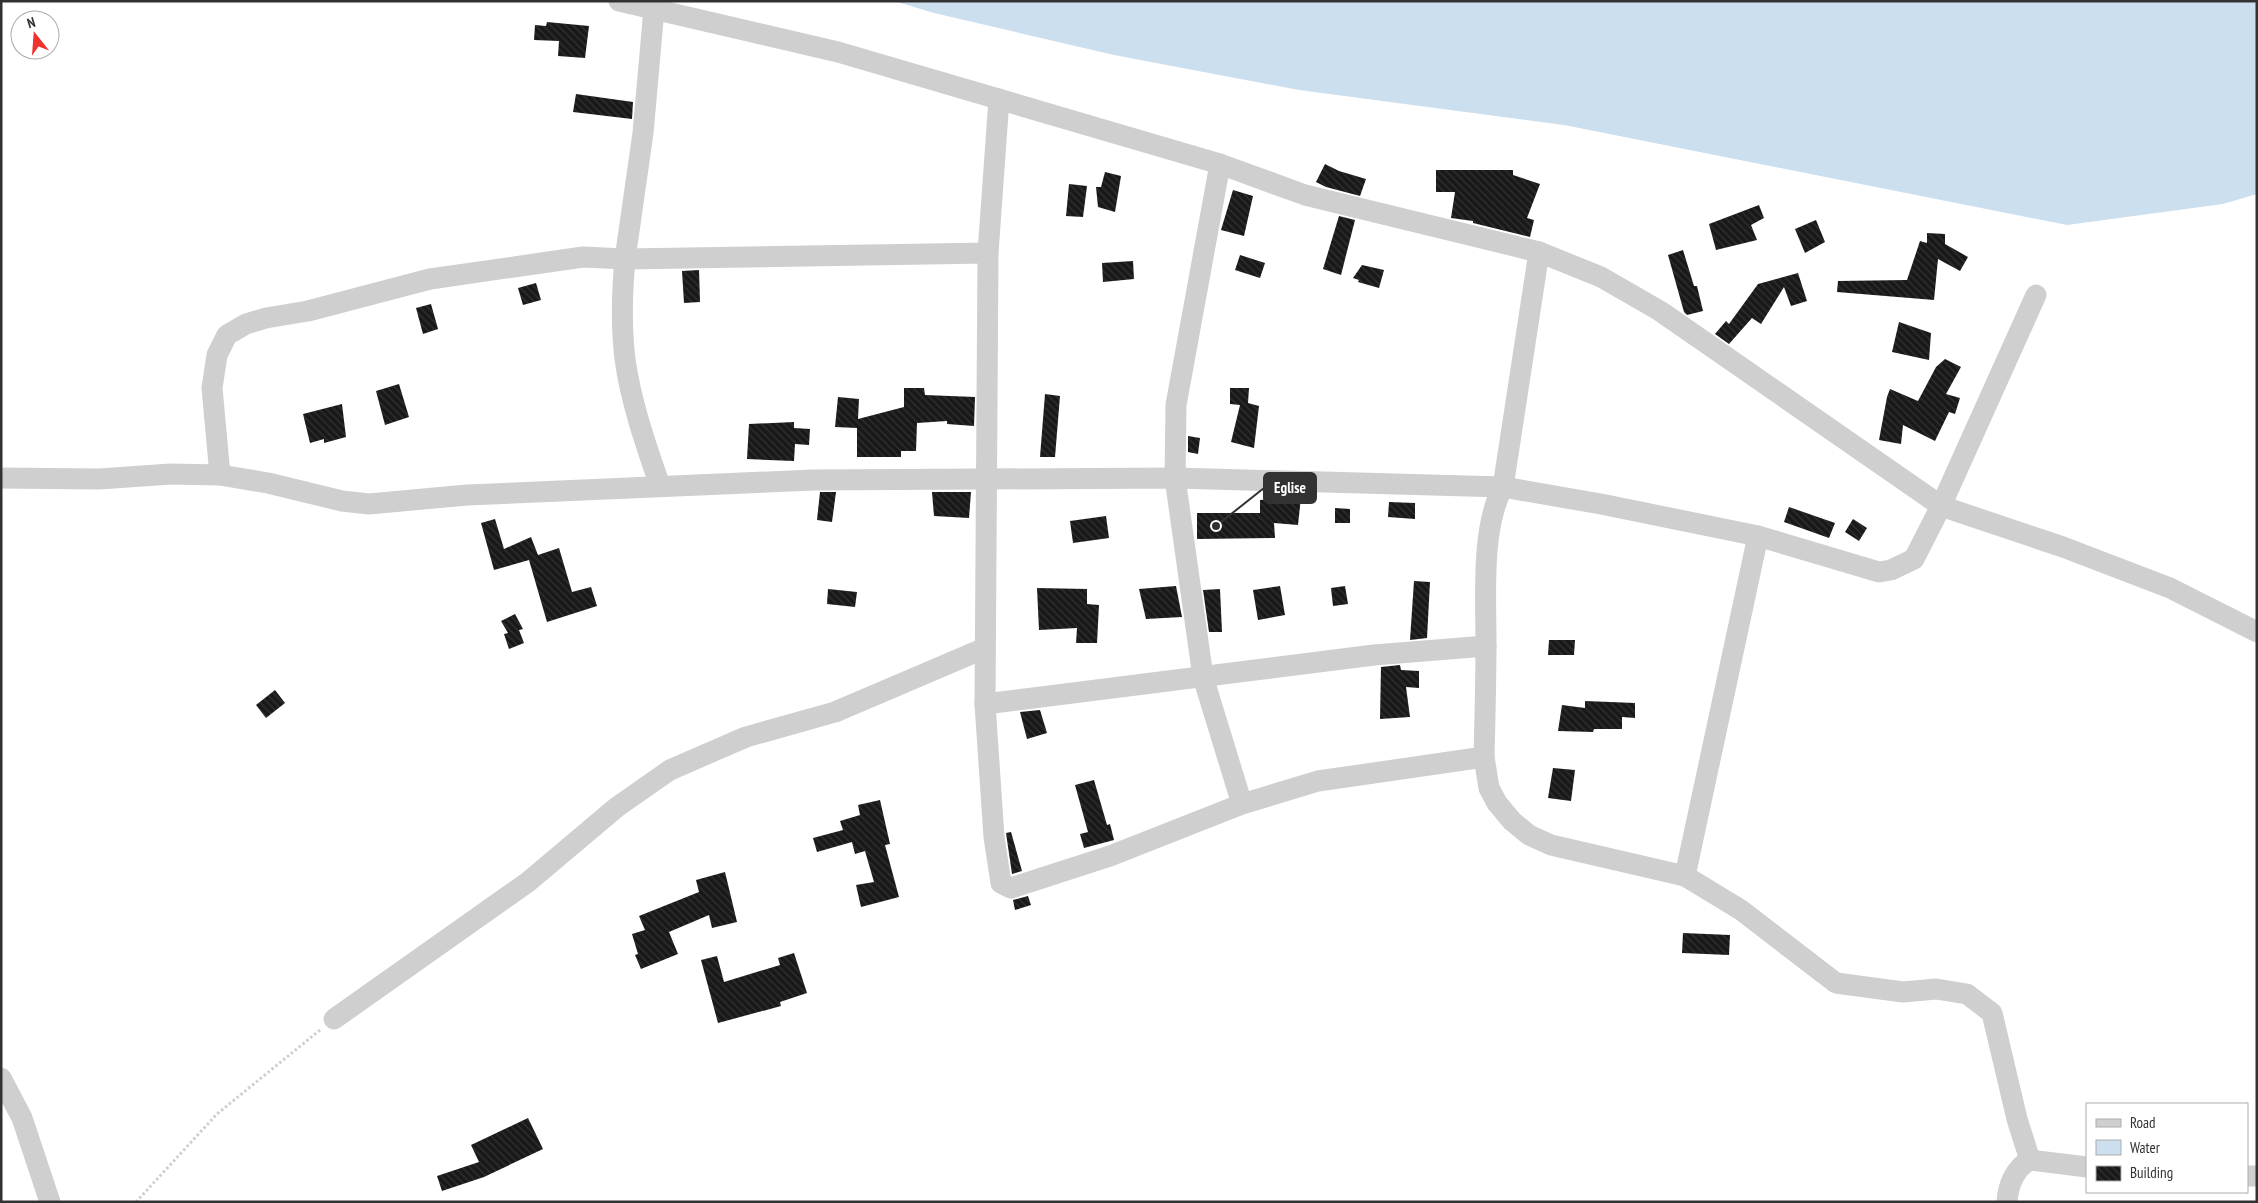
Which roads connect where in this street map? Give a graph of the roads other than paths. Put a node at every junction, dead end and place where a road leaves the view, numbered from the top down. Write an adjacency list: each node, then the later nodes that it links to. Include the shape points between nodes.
1 (619, 1): 2 (street)
2 (654, 9): 3 (street, via 838,52); 7 (street, via 643,133)
3 (999, 99): 4 (street); 6 (street)
4 (1220, 164): 5 (street, via 1305,195); 11 (street, via 1176,406)
5 (1539, 252): 14 (street); 15 (street, via 1601,278 1660,311)
6 (988, 253): 7 (street); 12 (street)
7 (625, 259): 9 (street, via 583,257 430,279 246,324 227,335 217,355 212,388); 13 (street, via 626,359 640,429)
8 (2036, 295): 15 (street)
9 (220, 475): 10 (street); 13 (street, via 369,504 468,495)
10 (1, 478)
11 (1175, 478): 12 (street); 14 (street); 20 (street)
12 (986, 480): 13 (street, via 813,480); 19 (street)
13 (660, 486)
14 (1503, 487): 16 (street); 18 (street, via 1492,516 1486,560)
15 (1941, 506): 16 (street, via 1914,559 1879,572); 17 (street, via 2063,547 2170,588)
16 (1758, 536): 24 (street)
17 (2257, 632)
18 (1486, 646): 20 (street, via 1374,654); 22 (street)
19 (985, 648): 21 (street); 25 (street, via 835,712 746,737 670,770 617,807 528,882)
20 (1203, 677): 21 (street); 23 (street)
21 (985, 704): 23 (street, via 994,837 1002,883 1006,887 1019,886 1110,856)
22 (1484, 757): 23 (street, via 1318,781); 24 (street, via 1489,788 1497,803 1529,834 1551,845)
23 (1242, 804)
24 (1685, 876): 27 (street, via 1740,910 1836,983 1903,992 1936,990 1967,994 1992,1013)
25 (334, 1019)
26 (1, 1078): 29 (street, via 22,1118)
27 (2030, 1160): 28 (street); 30 (street, via 2020,1166 2008,1190)
28 (2086, 1167)
29 (50, 1202)
30 (2007, 1202)

